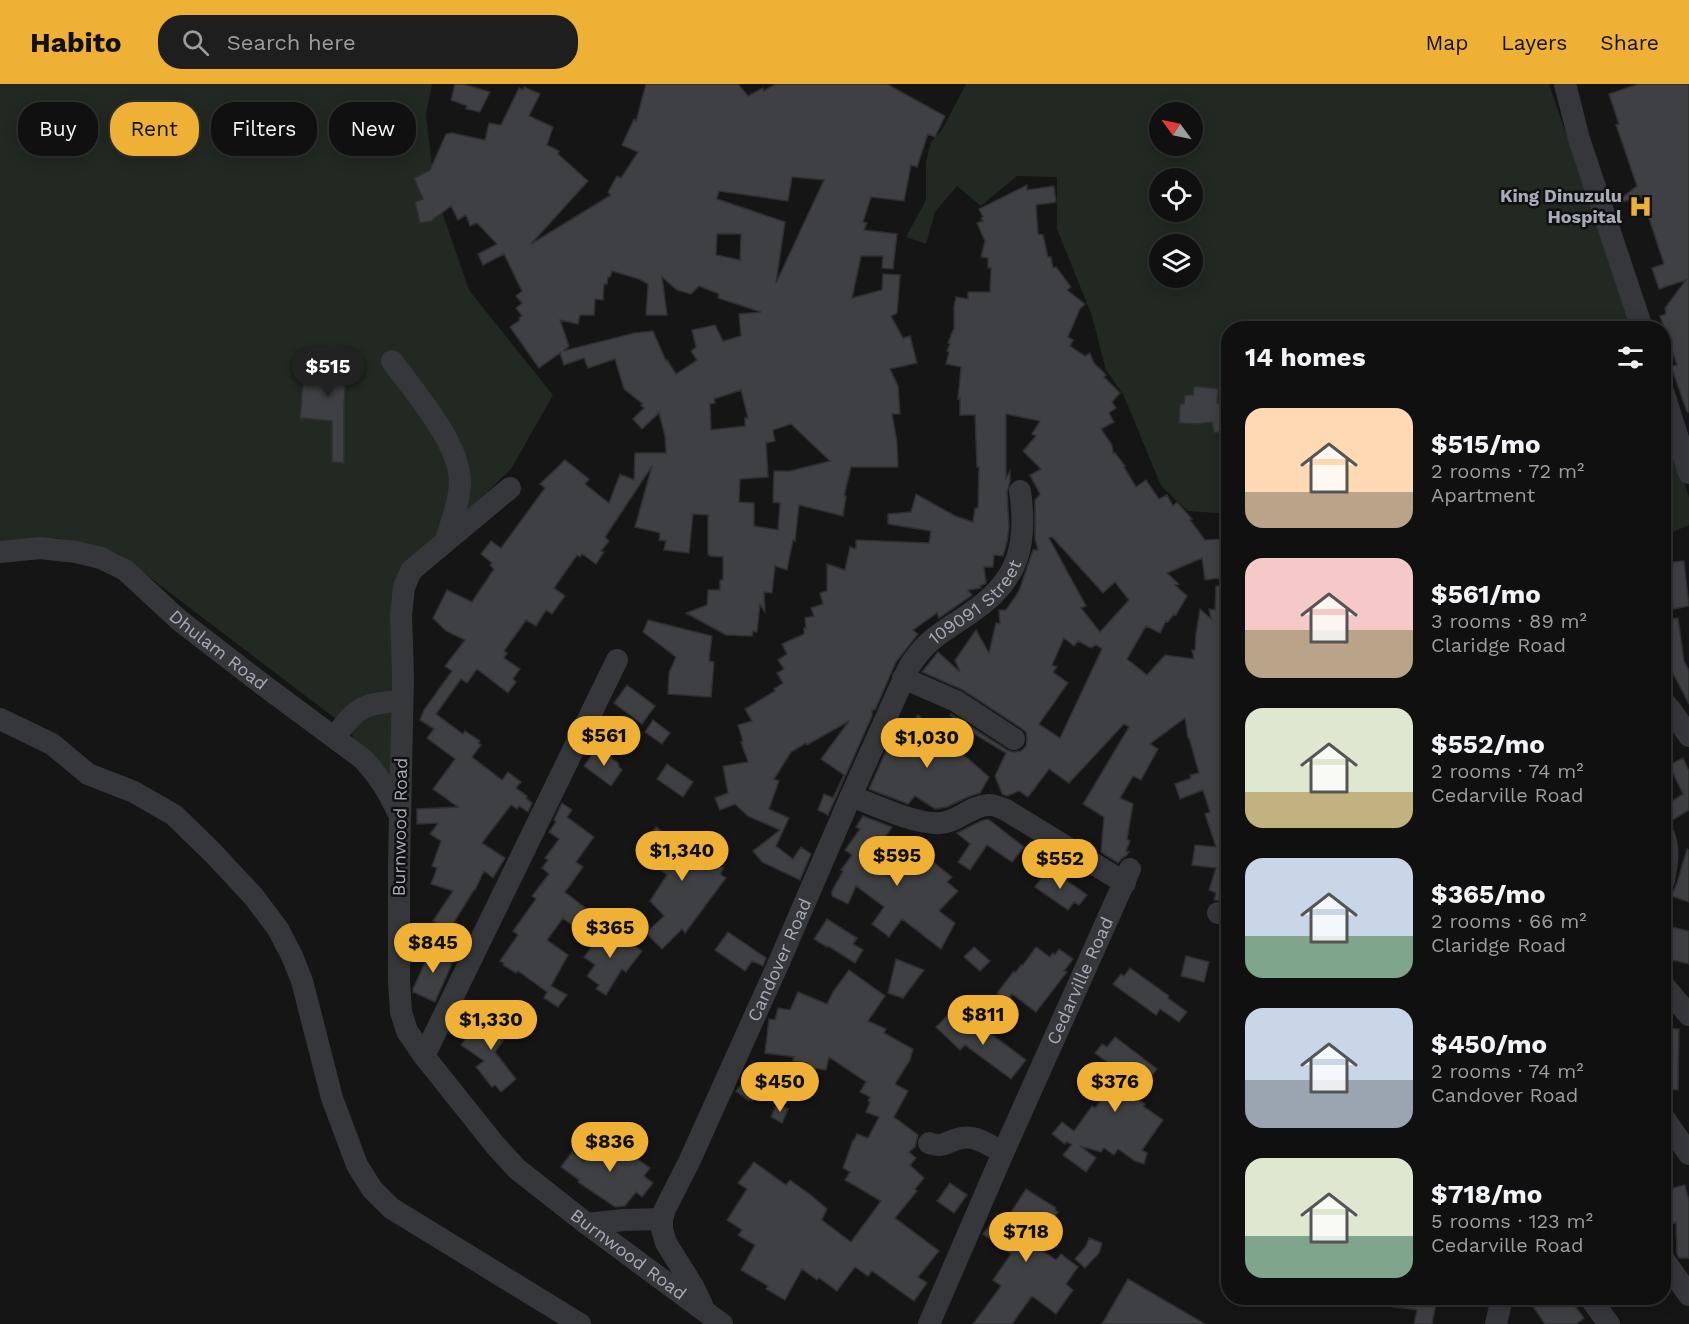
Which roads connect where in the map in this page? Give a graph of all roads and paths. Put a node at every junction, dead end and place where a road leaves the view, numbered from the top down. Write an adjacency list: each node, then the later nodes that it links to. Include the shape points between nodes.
1 (1565, 84): 2 (street, via 1579,139)
2 (1640, 321)
3 (392, 361): 8 (street, via 443,432 456,460 460,484)
4 (1671, 416): 5 (street)
5 (1689, 473)
6 (510, 488): 8 (street, Burnwood Road)
7 (1020, 491): 11 (street, 109091 Street, via 1020,547 1012,572 989,599 926,644)
8 (446, 542): 13 (street, Burnwood Road, via 411,572 404,587)
9 (0, 552): 17 (street, Dhulam Road, via 40,548 75,552 101,558 125,570 179,620)
10 (617, 660): 23 (street)
11 (903, 678): 12 (street, 109091 Street); 18 (street, via 956,701)
12 (893, 700): 19 (street, Candover Road)
13 (402, 701): 17 (street, via 363,707); 20 (street, Burnwood Road)
14 (1671, 711): 16 (street)
15 (0, 719): 35 (street, via 52,744 88,774 152,801 174,815 213,853 254,897 292,956 332,1098 357,1165 372,1189 391,1208)
16 (1689, 736)
17 (335, 737): 20 (street, Dhulam Road, via 377,773)
18 (1014, 740)
19 (851, 796): 26 (street, Cedarville Road, via 903,816 938,824 952,822 989,804 1128,876); 28 (street, Candover Road)
20 (401, 818): 23 (street, Burnwood Road, via 401,1012 407,1031)
21 (1671, 994): 22 (street)
22 (1689, 1016)
23 (424, 1056): 29 (street, Burnwood Road, via 517,1170)
24 (1671, 1128): 27 (street)
25 (930, 1143): 26 (street, via 942,1146 970,1137)
26 (1003, 1153): 36 (street, Cedarville Road)
27 (1689, 1154)
28 (662, 1219): 29 (street); 34 (street, via 666,1243)
29 (587, 1224): 34 (street, Burnwood Road)
30 (1671, 1270): 31 (street)
31 (1689, 1295)
32 (1500, 1305): 37 (street)
33 (1595, 1305): 38 (street)
34 (714, 1318)
35 (580, 1324)
36 (929, 1324)
37 (1496, 1324)
38 (1609, 1324)

